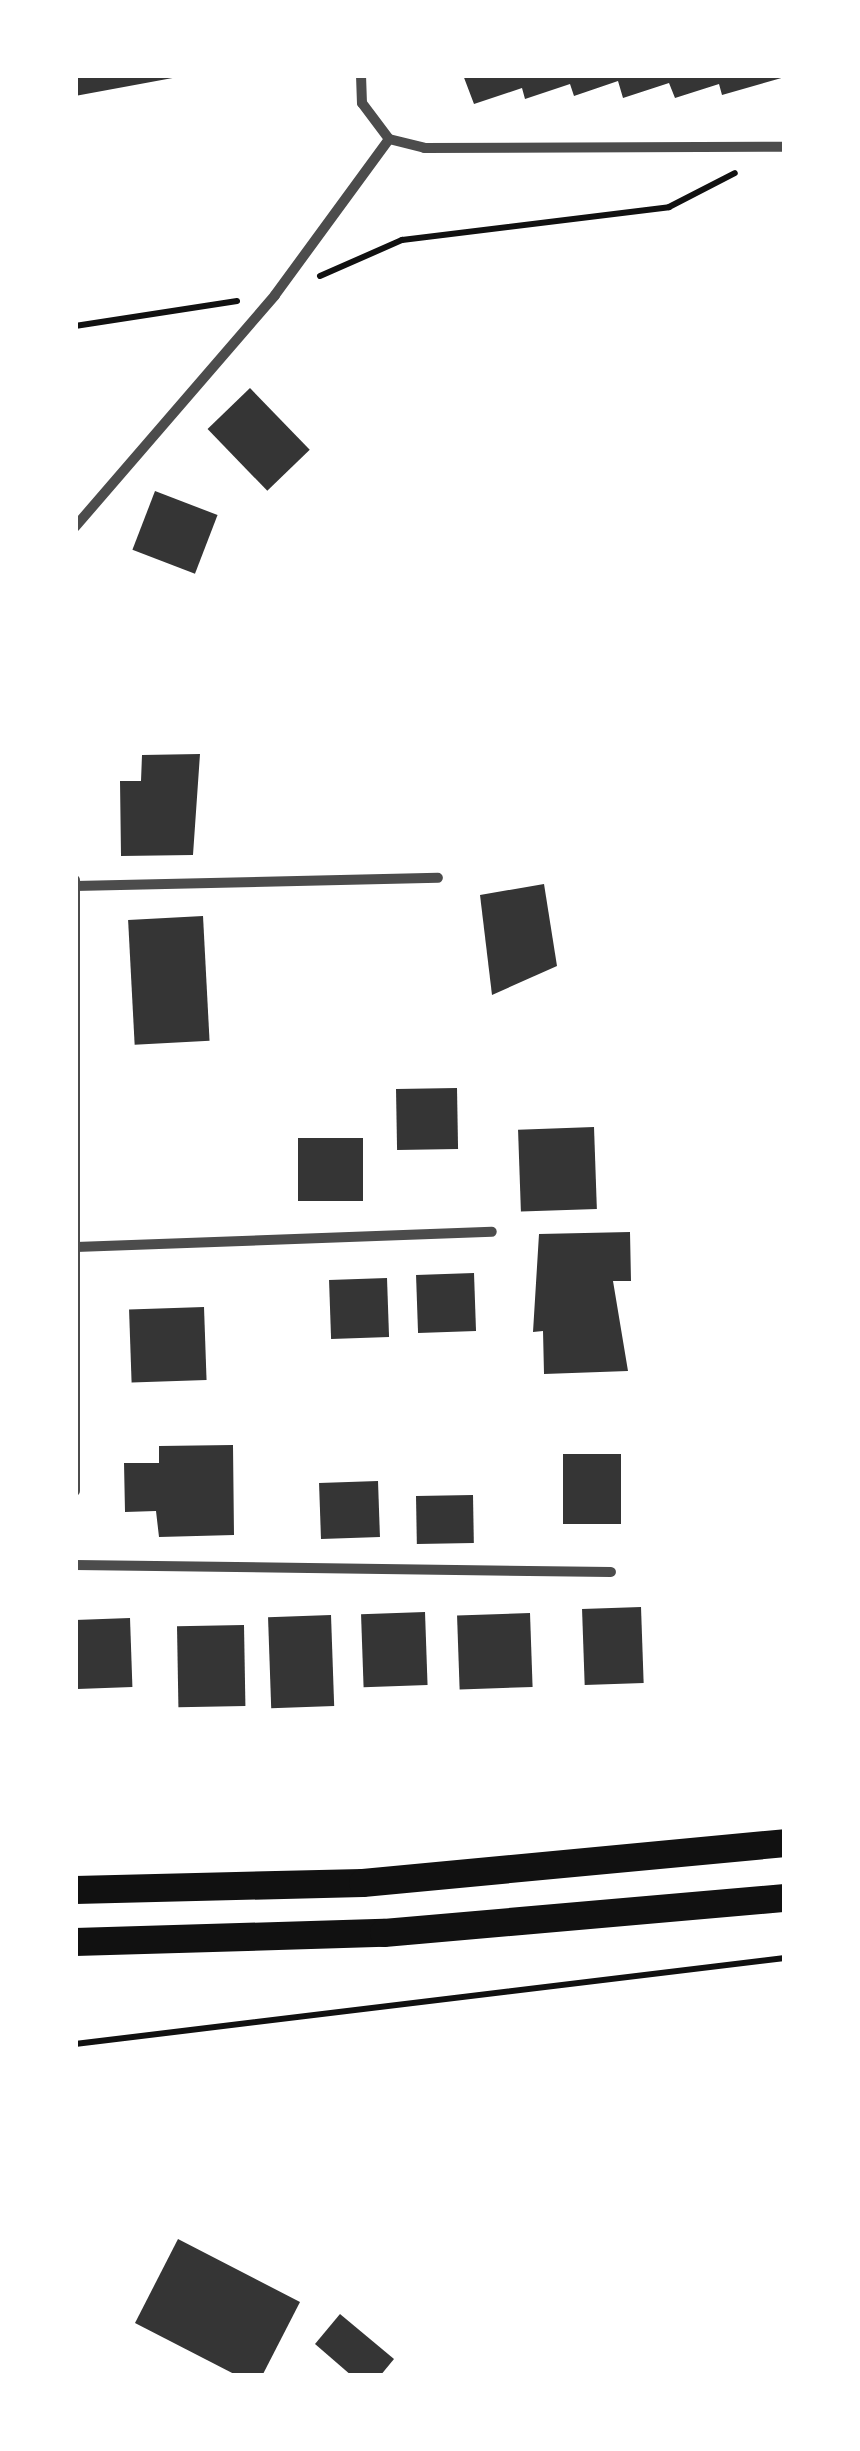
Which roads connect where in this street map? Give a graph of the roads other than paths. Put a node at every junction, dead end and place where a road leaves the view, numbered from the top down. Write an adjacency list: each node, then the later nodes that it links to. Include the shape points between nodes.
1 (361, 75): 2 (street, via 362,103)
2 (389, 139): 3 (street, via 424,148); 4 (street, via 275,295)
3 (784, 147)
4 (75, 528)
5 (438, 878): 6 (street)
6 (75, 883): 8 (street)
7 (492, 1232): 8 (street)
8 (76, 1247): 9 (street)
9 (75, 1491)
10 (75, 1564): 11 (street)
11 (611, 1572)
12 (785, 1844): 13 (highway, via 363,1882)
13 (75, 1890)
14 (785, 1898): 15 (highway, via 384,1933)
15 (75, 1942)

